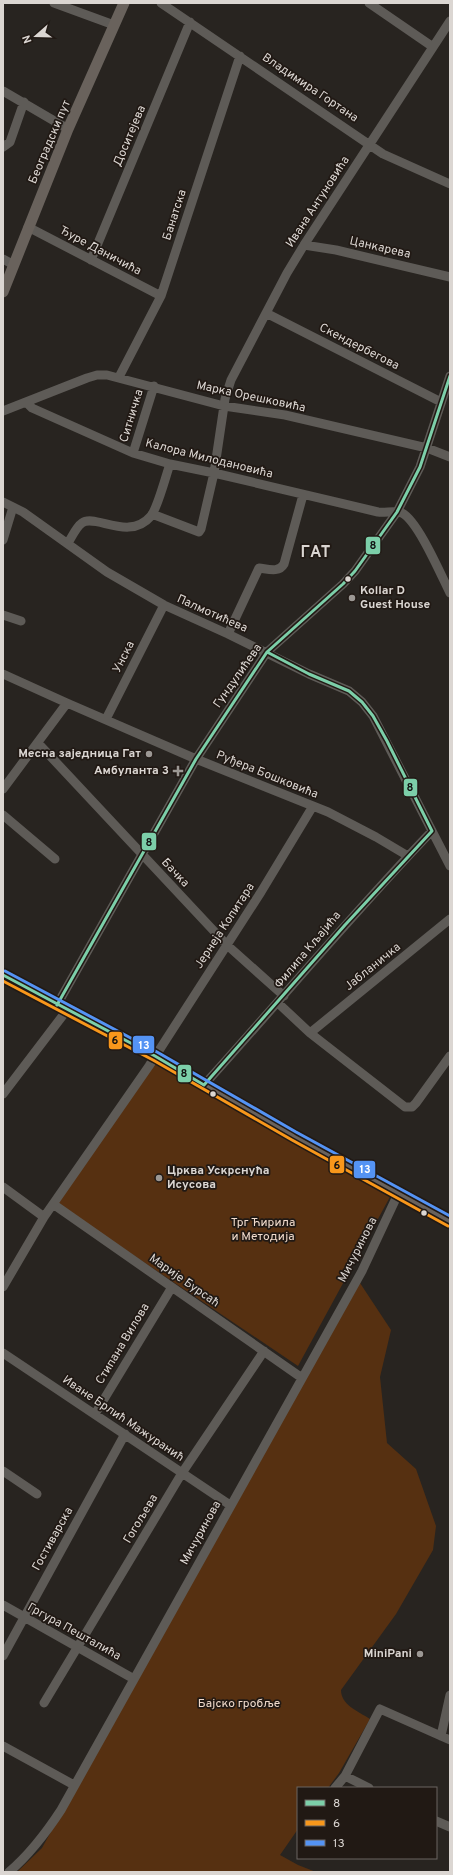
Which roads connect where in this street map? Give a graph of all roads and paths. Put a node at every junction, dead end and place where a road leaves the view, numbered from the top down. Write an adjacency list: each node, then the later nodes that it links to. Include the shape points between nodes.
1 (54, 3): 7 (street)
2 (124, 3): 7 (main road, Београдски пут)
3 (162, 3): 6 (street, Владимира Гортана)
4 (369, 3): 8 (street)
5 (450, 21): 8 (street, Ивана Антуновића)
6 (190, 22): 9 (street, Владимира Гортана); 19 (street, Доситејева)
7 (114, 25): 12 (main road, Београдски пут)
8 (433, 47): 13 (street, Ивана Антуновића)
9 (240, 56): 13 (street, Владимира Гортана); 23 (street, Банатска)
10 (3, 91): 11 (street)
11 (24, 102): 12 (street); 14 (street, via 10,142)
12 (68, 128): 16 (main road, Београдски пут)
13 (370, 144): 15 (street, Владимира Гортана, via 392,159); 17 (street, Ивана Антуновића)
14 (3, 147)
15 (450, 184)
16 (28, 227): 19 (street, Ђуре Даничића); 20 (main road, Београдски пут)
17 (304, 245): 21 (street, Цанкарева); 24 (street, Ивана Антуновића)
18 (3, 259): 20 (street)
19 (91, 260): 23 (street, Ђуре Даничића)
20 (14, 265): 22 (main road, Београдски пут)
21 (450, 277)
22 (3, 292)
23 (161, 296): 26 (street, Банатска)
24 (266, 313): 29 (street, Скендербегова); 30 (street, Ивана Антуновића, via 231,380)
25 (450, 376): 29 (street, Гундулићева)
26 (119, 377): 27 (street, Марка Орешковића); 28 (street, Марка Орешковића, via 97,376)
27 (154, 386): 30 (street, Марка Орешковића); 33 (street, Ситничка)
28 (26, 402): 31 (street, Марка Орешковића); 33 (street, Калора Милодановића, via 32,408)
29 (442, 402): 32 (street, Гундулићева)
30 (224, 406): 32 (street, Марка Орешковића, via 285,415); 36 (street, Ивана Антуновића)
31 (3, 411)
32 (426, 448): 34 (street, Марка Орешковића); 40 (street, Гундулићева, via 420,467)
33 (133, 453): 35 (street, Калора Милодановића)
34 (450, 457)
35 (170, 464): 36 (street, Калора Милодановића); 41 (street)
36 (214, 473): 37 (street, Калора Милодановића); 41 (street, Ивана Антуновића, via 199,532)
37 (303, 495): 40 (street, Калора Милодановића, via 378,512); 48 (street, via 284,564 278,570 259,568)
38 (3, 502): 39 (street, Палмотићева)
39 (14, 507): 42 (street); 43 (street, Палмотићева)
40 (396, 512): 44 (street, via 403,514 415,525); 49 (street, Гундулићева, via 355,571)
41 (152, 514): 43 (street, via 145,522 132,526 118,527 89,520 84,522)
42 (3, 540)
43 (68, 543): 45 (street, Палмотићева, via 107,572)
44 (450, 593)
45 (164, 605): 48 (street, Палмотићева); 52 (street, Унска)
46 (3, 615): 47 (street)
47 (21, 621)
48 (228, 634): 49 (street, Палмотићева)
49 (267, 652): 54 (street, Гундулићева); 58 (street, Палмотићева, via 349,691 362,702 387,741)
50 (3, 674): 51 (street, Руђера Бошковића)
51 (66, 703): 52 (street, Руђера Бошковића); 53 (street)
52 (106, 719): 54 (street, Руђера Бошковића)
53 (38, 743): 55 (street); 59 (street, Бачка)
54 (196, 759): 56 (street, Руђера Бошковића); 59 (street, Гундулићева)
55 (3, 789)
56 (313, 806): 60 (street, Руђера Бошковића, via 348,822); 64 (street, Јернеја Копитара)
57 (3, 815): 61 (street)
58 (432, 831): 60 (street, Филипа Кљајића); 62 (street, Палмотићева)
59 (142, 855): 64 (street, Бачка); 67 (street, Гундулићева)
60 (408, 856): 66 (street, Филипа Кљајића)
61 (55, 859)
62 (450, 866)
63 (450, 919): 68 (street, Јабланичка)
64 (226, 945): 66 (street, Бачка); 69 (street, Јернеја Копитара)
65 (3, 975): 67 (main road)
66 (281, 999): 68 (street, Бачка); 71 (street, Филипа Кљајића)
67 (62, 1008): 69 (main road); 72 (street, Гундулићева)
68 (310, 1032): 70 (street, Бачка, via 408,1108 416,1103)
69 (155, 1056): 71 (main road); 75 (street, Јернеја Копитара)
70 (450, 1056)
71 (204, 1085): 74 (main road)
72 (3, 1094)
73 (3, 1187): 76 (street)
74 (398, 1194): 77 (main road); 82 (street, Мичуринова, via 362,1271)
75 (52, 1204): 76 (street, Јернеја Копитара); 78 (street, Марије Бурсаћ)
76 (44, 1217): 79 (street, Јернеја Копитара)
77 (450, 1222)
78 (172, 1287): 80 (street, Марије Бурсаћ); 83 (street, Стипана Вилова)
79 (3, 1288)
80 (264, 1351): 82 (street, Марије Бурсаћ); 86 (street, Гогољева)
81 (3, 1353): 83 (street, Иване Брлић Мажуранић)
82 (302, 1378): 88 (street, Мичуринова)
83 (95, 1414): 84 (street, Иване Брлић Мажуранић)
84 (125, 1434): 86 (street, Иване Брлић Мажуранић); 90 (street, Гостиварска)
85 (3, 1471): 87 (street)
86 (182, 1473): 88 (street, Иване Брлић Мажуранић); 91 (street, Гогољева)
87 (37, 1494)
88 (230, 1505): 93 (street, Мичуринова)
89 (3, 1605): 90 (street, Гргура Пешталића)
90 (23, 1617): 91 (street, Гргура Пешталића); 92 (street, Гостиварска)
91 (78, 1649): 93 (street, Гргура Пешталића); 95 (street, Гогољева)
92 (3, 1656)
93 (134, 1679): 99 (street, Мичуринова)
94 (450, 1695): 96 (street)
95 (44, 1703)
96 (446, 1738): 98 (street, via 380,1709)
97 (3, 1746): 99 (street)
98 (345, 1776): 100 (street); 101 (street)
99 (74, 1785): 104 (street, Мичуринова, via 45,1835)
100 (336, 1787)
101 (367, 1787)
102 (437, 1820): 103 (street)
103 (450, 1827)
104 (10, 1872)

